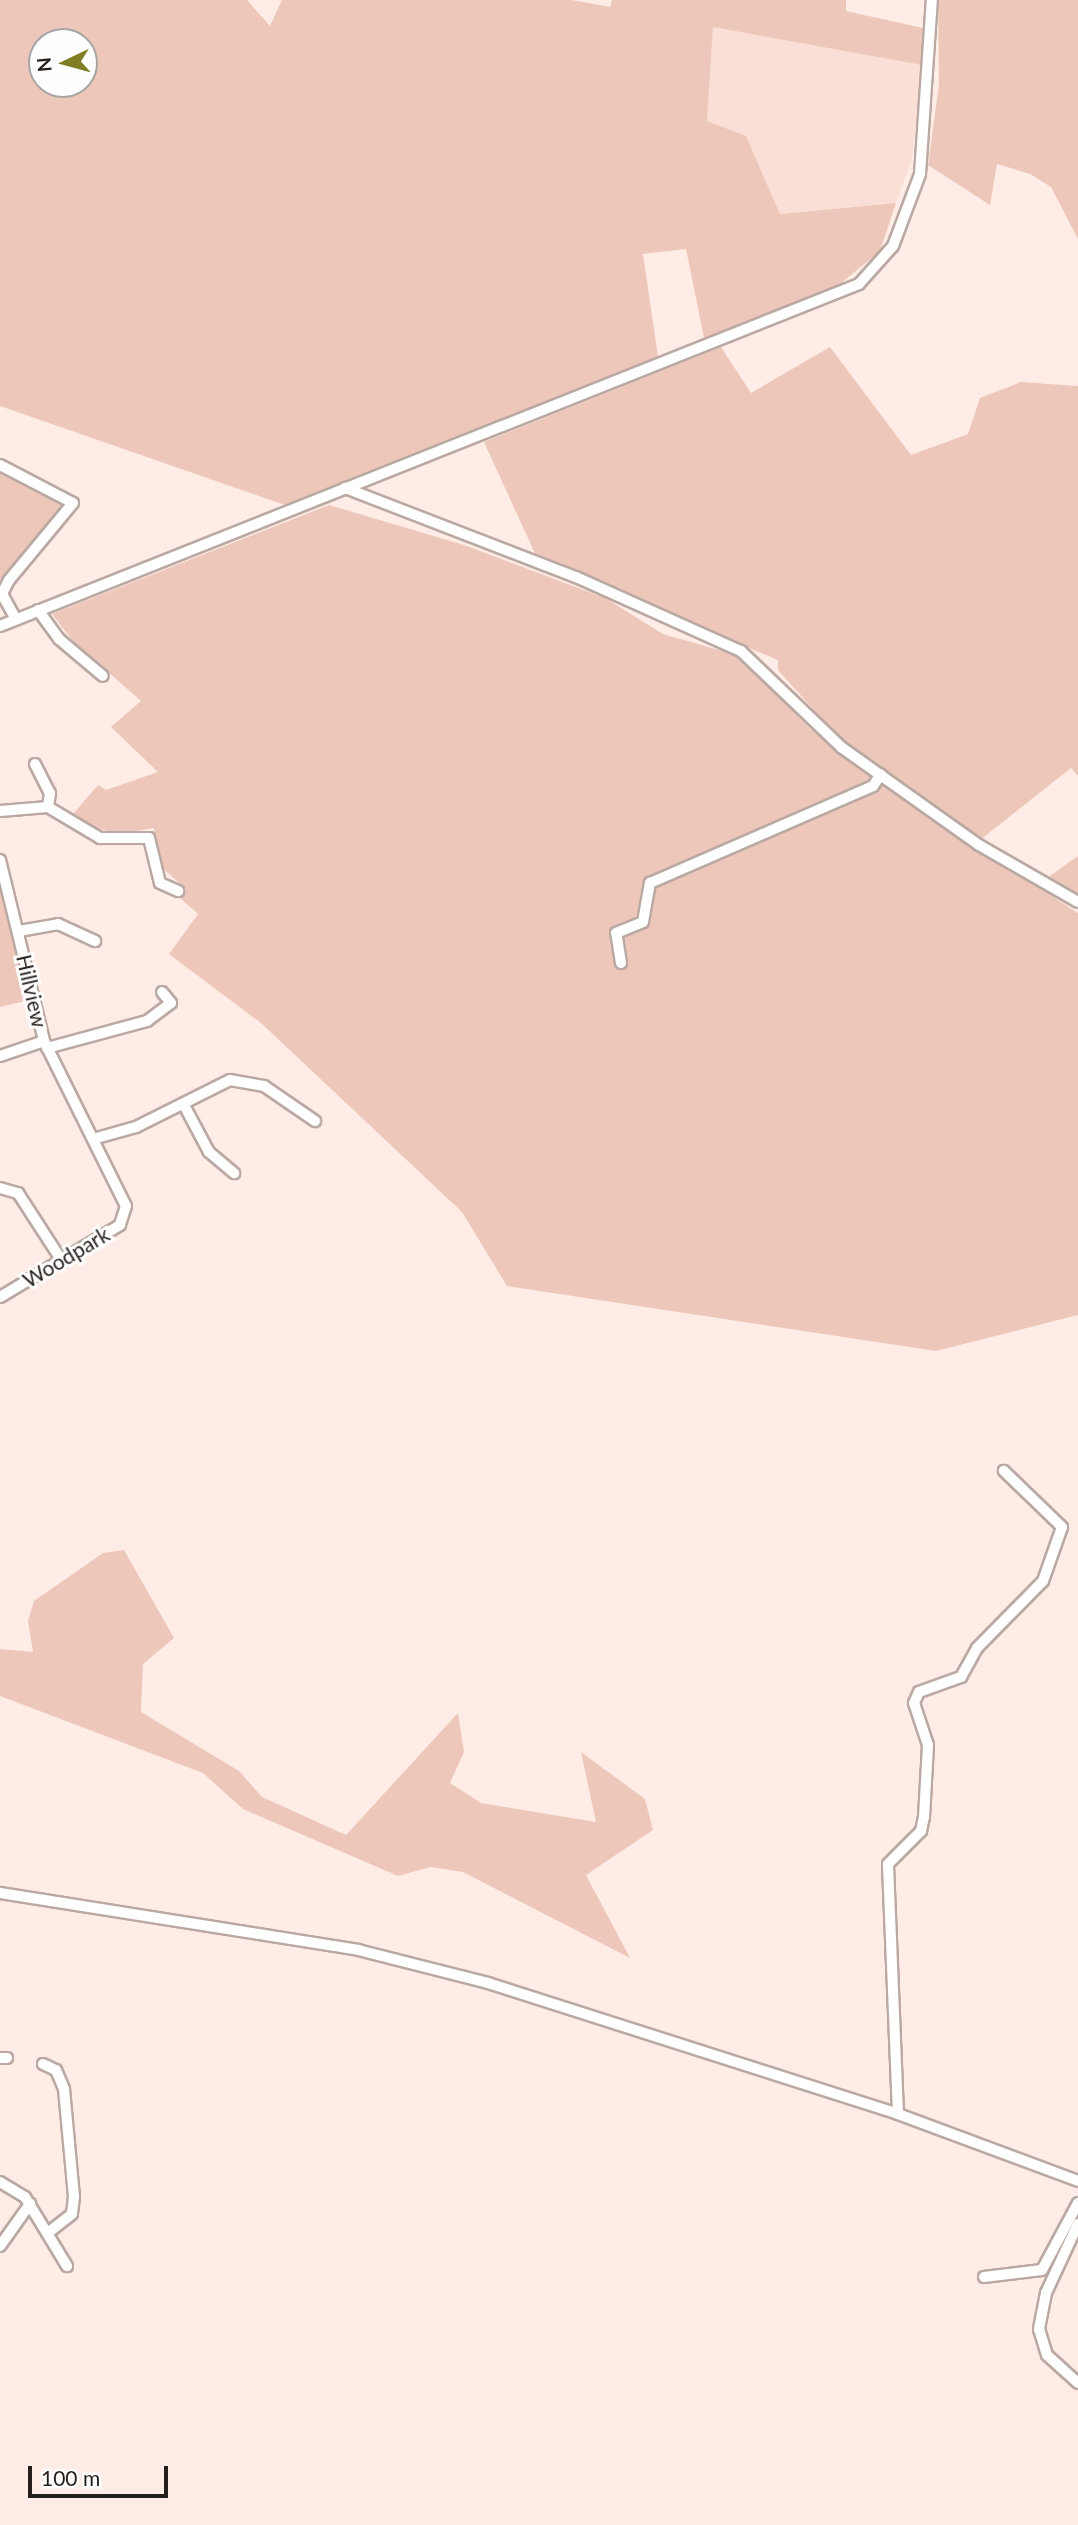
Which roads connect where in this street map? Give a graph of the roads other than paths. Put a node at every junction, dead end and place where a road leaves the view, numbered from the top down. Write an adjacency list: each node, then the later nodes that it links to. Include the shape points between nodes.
1 (932, 0): 3 (street, via 920,174 893,246 859,284)
2 (0, 465): 5 (street, via 73,503 2,594)
3 (345, 488): 4 (street); 9 (street, via 576,577 741,651 841,747)
4 (38, 610): 5 (street); 7 (street, via 59,639)
5 (16, 619): 6 (street)
6 (0, 626)
7 (103, 676)
8 (35, 764): 10 (street, via 50,793)
9 (881, 774): 14 (street, via 979,845); 17 (street, via 873,786 650,883 643,922 617,933)
10 (48, 807): 11 (street); 13 (street, via 100,838 149,838 160,883)
11 (0, 811)
12 (0, 860): 15 (street, Hillview)
13 (178, 891)
14 (1078, 902)
15 (19, 931): 16 (street, via 58,924); 19 (street, Hillview)
16 (96, 942)
17 (621, 963)
18 (162, 992): 19 (street, via 171,1003 138,1026)
19 (45, 1045): 20 (street); 21 (street, Hillview)
20 (0, 1056)
21 (70, 1101): 24 (street, Woodpark)
22 (184, 1105): 23 (street, via 216,1082 242,1080 264,1086); 24 (street); 25 (street, via 209,1153)
23 (315, 1121)
24 (93, 1139): 27 (street, Woodpark, via 124,1197 124,1220)
25 (236, 1175)
26 (0, 1188): 27 (street, via 18,1193)
27 (60, 1258): 28 (street, Woodpark)
28 (0, 1297)
29 (1004, 1471): 32 (street, via 1062,1527 1043,1581 977,1648 961,1677 919,1692 914,1703 928,1745 924,1817 921,1831 887,1864)
30 (0, 1893): 32 (street, via 370,1954 649,2030)
31 (43, 2064): 38 (street, via 56,2070 64,2089 74,2196 72,2214)
32 (898, 2114): 33 (street)
33 (1078, 2181)
34 (0, 2182): 36 (street)
35 (1078, 2203): 41 (street, via 1042,2270)
36 (30, 2204): 38 (street); 39 (street)
37 (1078, 2224): 42 (street, via 1046,2293 1039,2329 1047,2355)
38 (50, 2231): 40 (street)
39 (0, 2246)
40 (67, 2266)
41 (984, 2277)
42 (1078, 2383)

